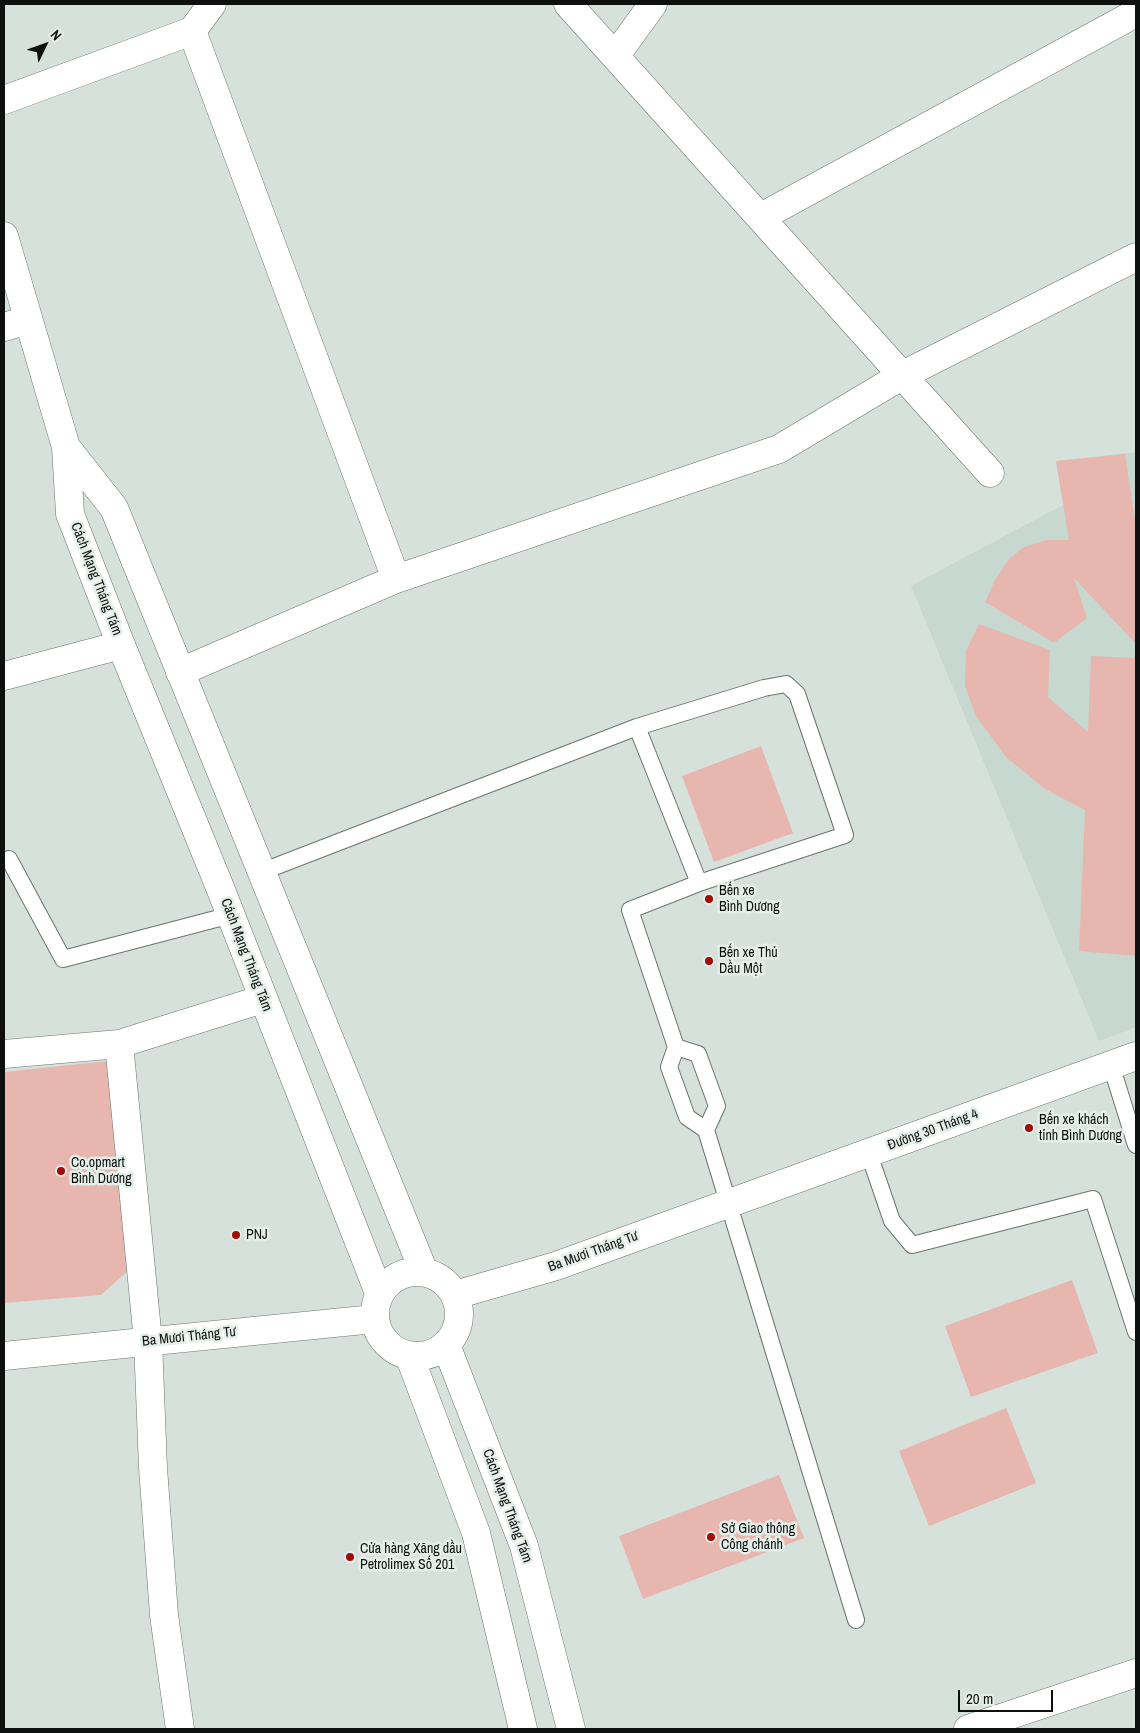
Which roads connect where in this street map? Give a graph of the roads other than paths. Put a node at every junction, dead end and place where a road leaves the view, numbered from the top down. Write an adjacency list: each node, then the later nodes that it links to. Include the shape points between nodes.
1 (212, 4): 5 (street)
2 (568, 4): 6 (street)
3 (653, 4): 6 (street)
4 (1136, 13): 8 (street)
5 (192, 31): 7 (street); 15 (street)
6 (616, 55): 8 (street)
7 (4, 100)
8 (761, 217): 12 (street)
9 (4, 236): 11 (street)
10 (1136, 257): 12 (street)
11 (16, 323): 13 (street)
12 (903, 375): 14 (street); 15 (street, via 779,449)
13 (66, 447): 16 (street, Cách Mạng Tháng Tám, via 70,514); 17 (street, via 114,508)
14 (990, 473)
15 (396, 580): 17 (street)
16 (121, 645): 18 (street); 23 (street, Cách Mạng Tháng Tám)
17 (180, 672): 21 (street)
18 (4, 676)
19 (637, 727): 21 (lane); 22 (lane); 22 (lane, via 764,688 786,684 797,694 845,835)
20 (9, 859): 23 (lane, via 62,960)
21 (261, 872): 33 (street)
22 (699, 884): 26 (lane, via 630,910)
23 (232, 915): 24 (street, Cách Mạng Tháng Tám)
24 (263, 999): 25 (street); 35 (street, Cách Mạng Tháng Tám, via 303,1095)
25 (119, 1044): 27 (street); 37 (street)
26 (676, 1047): 29 (lane, via 669,1067 687,1117); 29 (lane, via 698,1054 717,1106)
27 (4, 1054)
28 (1124, 1060): 30 (lane); 31 (street, Đường 30 Tháng 4)
29 (706, 1130): 32 (lane)
30 (1136, 1145)
31 (869, 1154): 32 (street, Đường 30 Tháng 4); 36 (lane, via 892,1220 912,1245 1093,1200)
32 (729, 1202): 34 (street, Ba Mươi Tháng Tư, via 556,1266); 41 (lane)
33 (424, 1272): 34 (street, via 437,1276); 35 (street, via 398,1275 388,1283)
34 (455, 1295): 38 (street, via 459,1322)
35 (377, 1306): 37 (street, Ba Mươi Tháng Tư); 40 (street, via 379,1332 386,1343)
36 (1136, 1332)
37 (148, 1341): 39 (street, Ba Mươi Tháng Tư); 43 (street, via 164,1615)
38 (446, 1345): 40 (street, via 422,1356); 45 (street, Cách Mạng Tháng Tám, via 524,1546)
39 (4, 1356)
40 (409, 1356): 44 (street, via 476,1533)
41 (856, 1620)
42 (1136, 1673): 46 (street)
43 (180, 1729)
44 (523, 1729)
45 (571, 1729)
46 (968, 1729)

